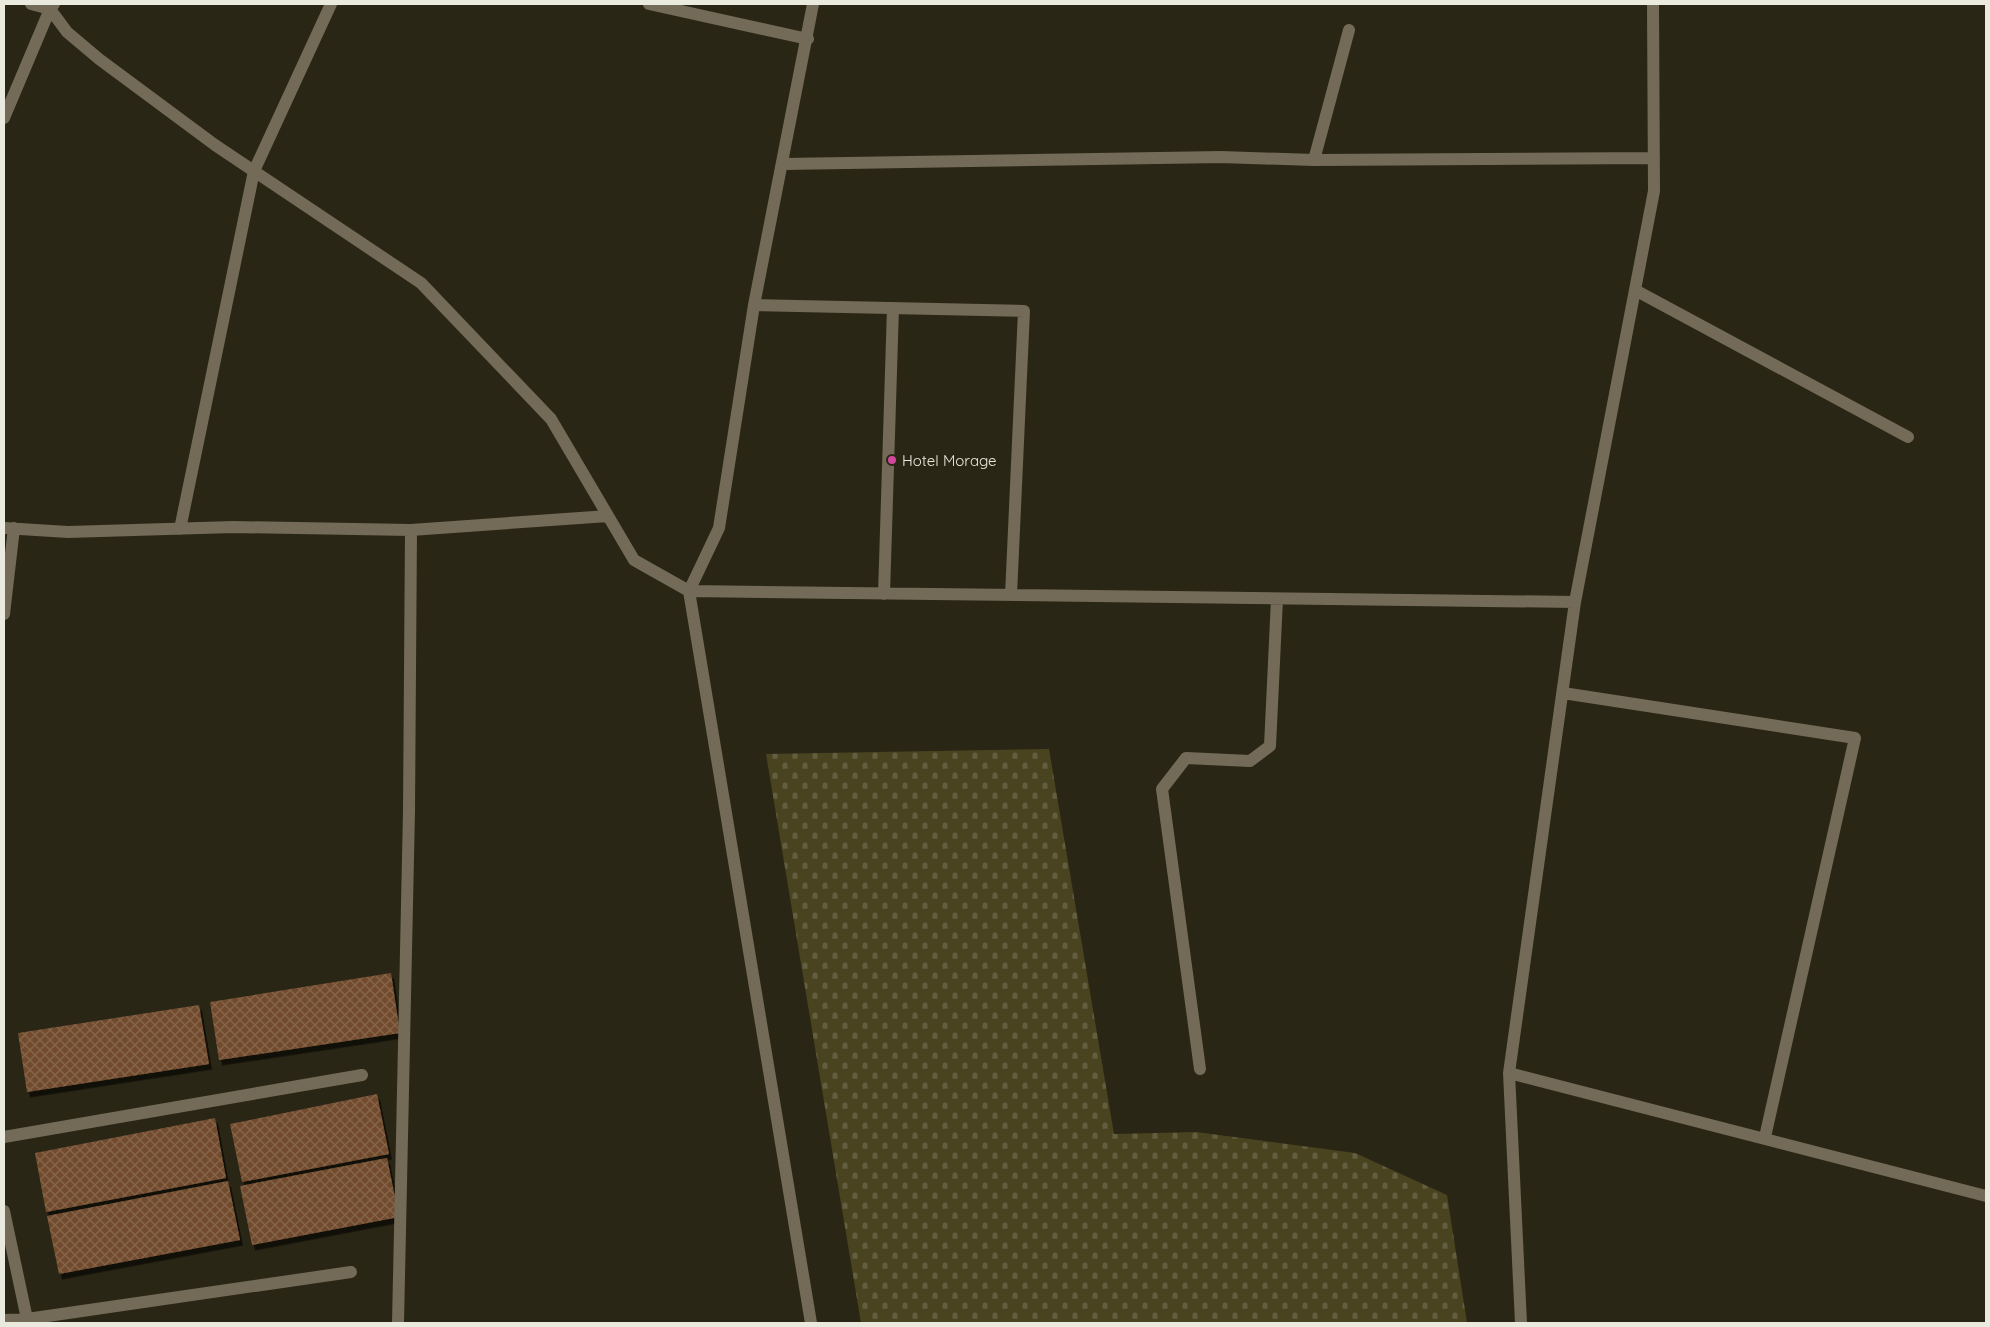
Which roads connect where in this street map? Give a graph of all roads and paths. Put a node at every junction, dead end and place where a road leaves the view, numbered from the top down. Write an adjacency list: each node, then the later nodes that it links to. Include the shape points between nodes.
1 (31, 4): 6 (street)
2 (331, 4): 13 (street)
3 (649, 4): 8 (street)
4 (813, 4): 8 (street)
5 (1653, 4): 10 (street)
6 (52, 7): 9 (street); 13 (street, via 68,32 99,59)
7 (1348, 30): 11 (street)
8 (808, 39): 12 (street)
9 (4, 118)
10 (1654, 158): 11 (street); 14 (street, via 1654,191)
11 (1314, 160): 12 (street, via 1222,157)
12 (784, 164): 15 (street)
13 (254, 171): 18 (street, via 421,282 551,419); 20 (street)
14 (1635, 290): 17 (street); 26 (street)
15 (754, 305): 16 (street); 22 (street, via 719,528)
16 (893, 308): 23 (street); 24 (street, via 1024,311)
17 (1908, 437)
18 (608, 516): 21 (street); 22 (street, via 634,560)
19 (9, 528): 20 (street, via 68,532); 27 (street)
20 (180, 529): 21 (street)
21 (411, 530): 39 (street, via 409,811)
22 (689, 591): 23 (street); 40 (street)
23 (884, 594): 24 (street)
24 (1011, 595): 25 (street)
25 (1277, 599): 26 (street); 29 (street, via 1270,746 1250,761 1186,758 1162,789)
26 (1575, 602): 28 (street)
27 (4, 614)
28 (1563, 693): 30 (street); 33 (street, via 1855,738)
29 (1200, 1069)
30 (1509, 1073): 33 (street); 41 (street)
31 (362, 1076): 32 (street)
32 (4, 1137)
33 (1765, 1138): 34 (street)
34 (1986, 1196)
35 (4, 1211): 38 (street)
36 (351, 1272): 38 (street)
37 (4, 1320): 38 (street)
38 (27, 1320)
39 (398, 1323)
40 (811, 1323)
41 (1521, 1323)

